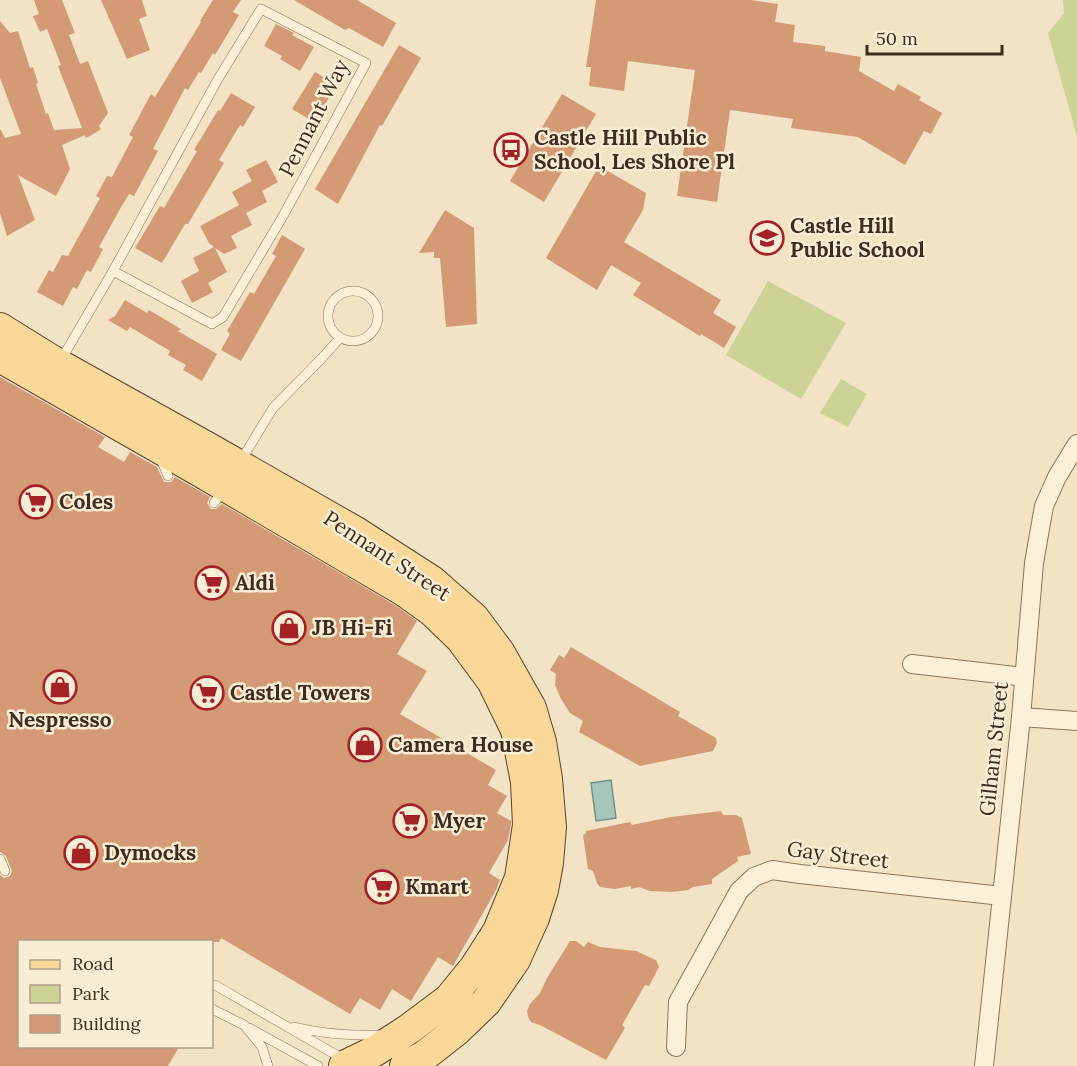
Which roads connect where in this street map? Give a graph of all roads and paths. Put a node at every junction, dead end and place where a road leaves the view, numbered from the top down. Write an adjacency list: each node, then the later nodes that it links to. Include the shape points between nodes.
1 (113, 271): 1 (lane, Pennant Way, via 218,79 261,9 366,63 284,216 223,317 212,324); 5 (lane, Pennant Way)
2 (0, 328): 5 (main road, Pennant Street)
3 (340, 338): 3 (lane, via 329,324 329,307 340,294 366,294 378,314 374,329 363,340); 9 (lane, via 273,408)
4 (0, 357): 7 (main road, Pennant Street)
5 (58, 364): 9 (main road, Pennant Street, via 207,447)
6 (1077, 444): 11 (street, Gilham Street, via 1044,506 1034,563)
7 (153, 445): 8 (lane); 9 (main road, Pennant Street)
8 (168, 476)
9 (228, 481): 21 (main road, Pennant Street, via 432,611 461,639 492,681 516,730 526,782 528,825 520,878 498,931 475,967 448,999); 26 (main road, Pennant Street, via 356,532 432,581 474,618 500,653 531,708 541,742 551,827 549,863 534,918 515,960 486,1002 456,1031)
10 (912, 664): 11 (street)
11 (1024, 677): 12 (street, Gilham Street)
12 (1021, 717): 13 (street); 16 (street, Gilham Street)
13 (1077, 721)
14 (0, 859): 15 (lane)
15 (5, 871)
16 (1002, 896): 22 (street, Gay Street, via 772,870 754,877 739,891 678,1002); 27 (street, Gilham Street)
17 (215, 985): 19 (lane)
18 (213, 1010): 20 (lane)
19 (280, 1023): 21 (lane, via 356,1036); 23 (lane)
20 (244, 1025): 24 (lane, via 262,1047); 25 (lane)
21 (409, 1029): 23 (main road, Pennant Street)
22 (676, 1047)
23 (349, 1065)
24 (268, 1066)
25 (318, 1066)
26 (405, 1066)
27 (984, 1066)

